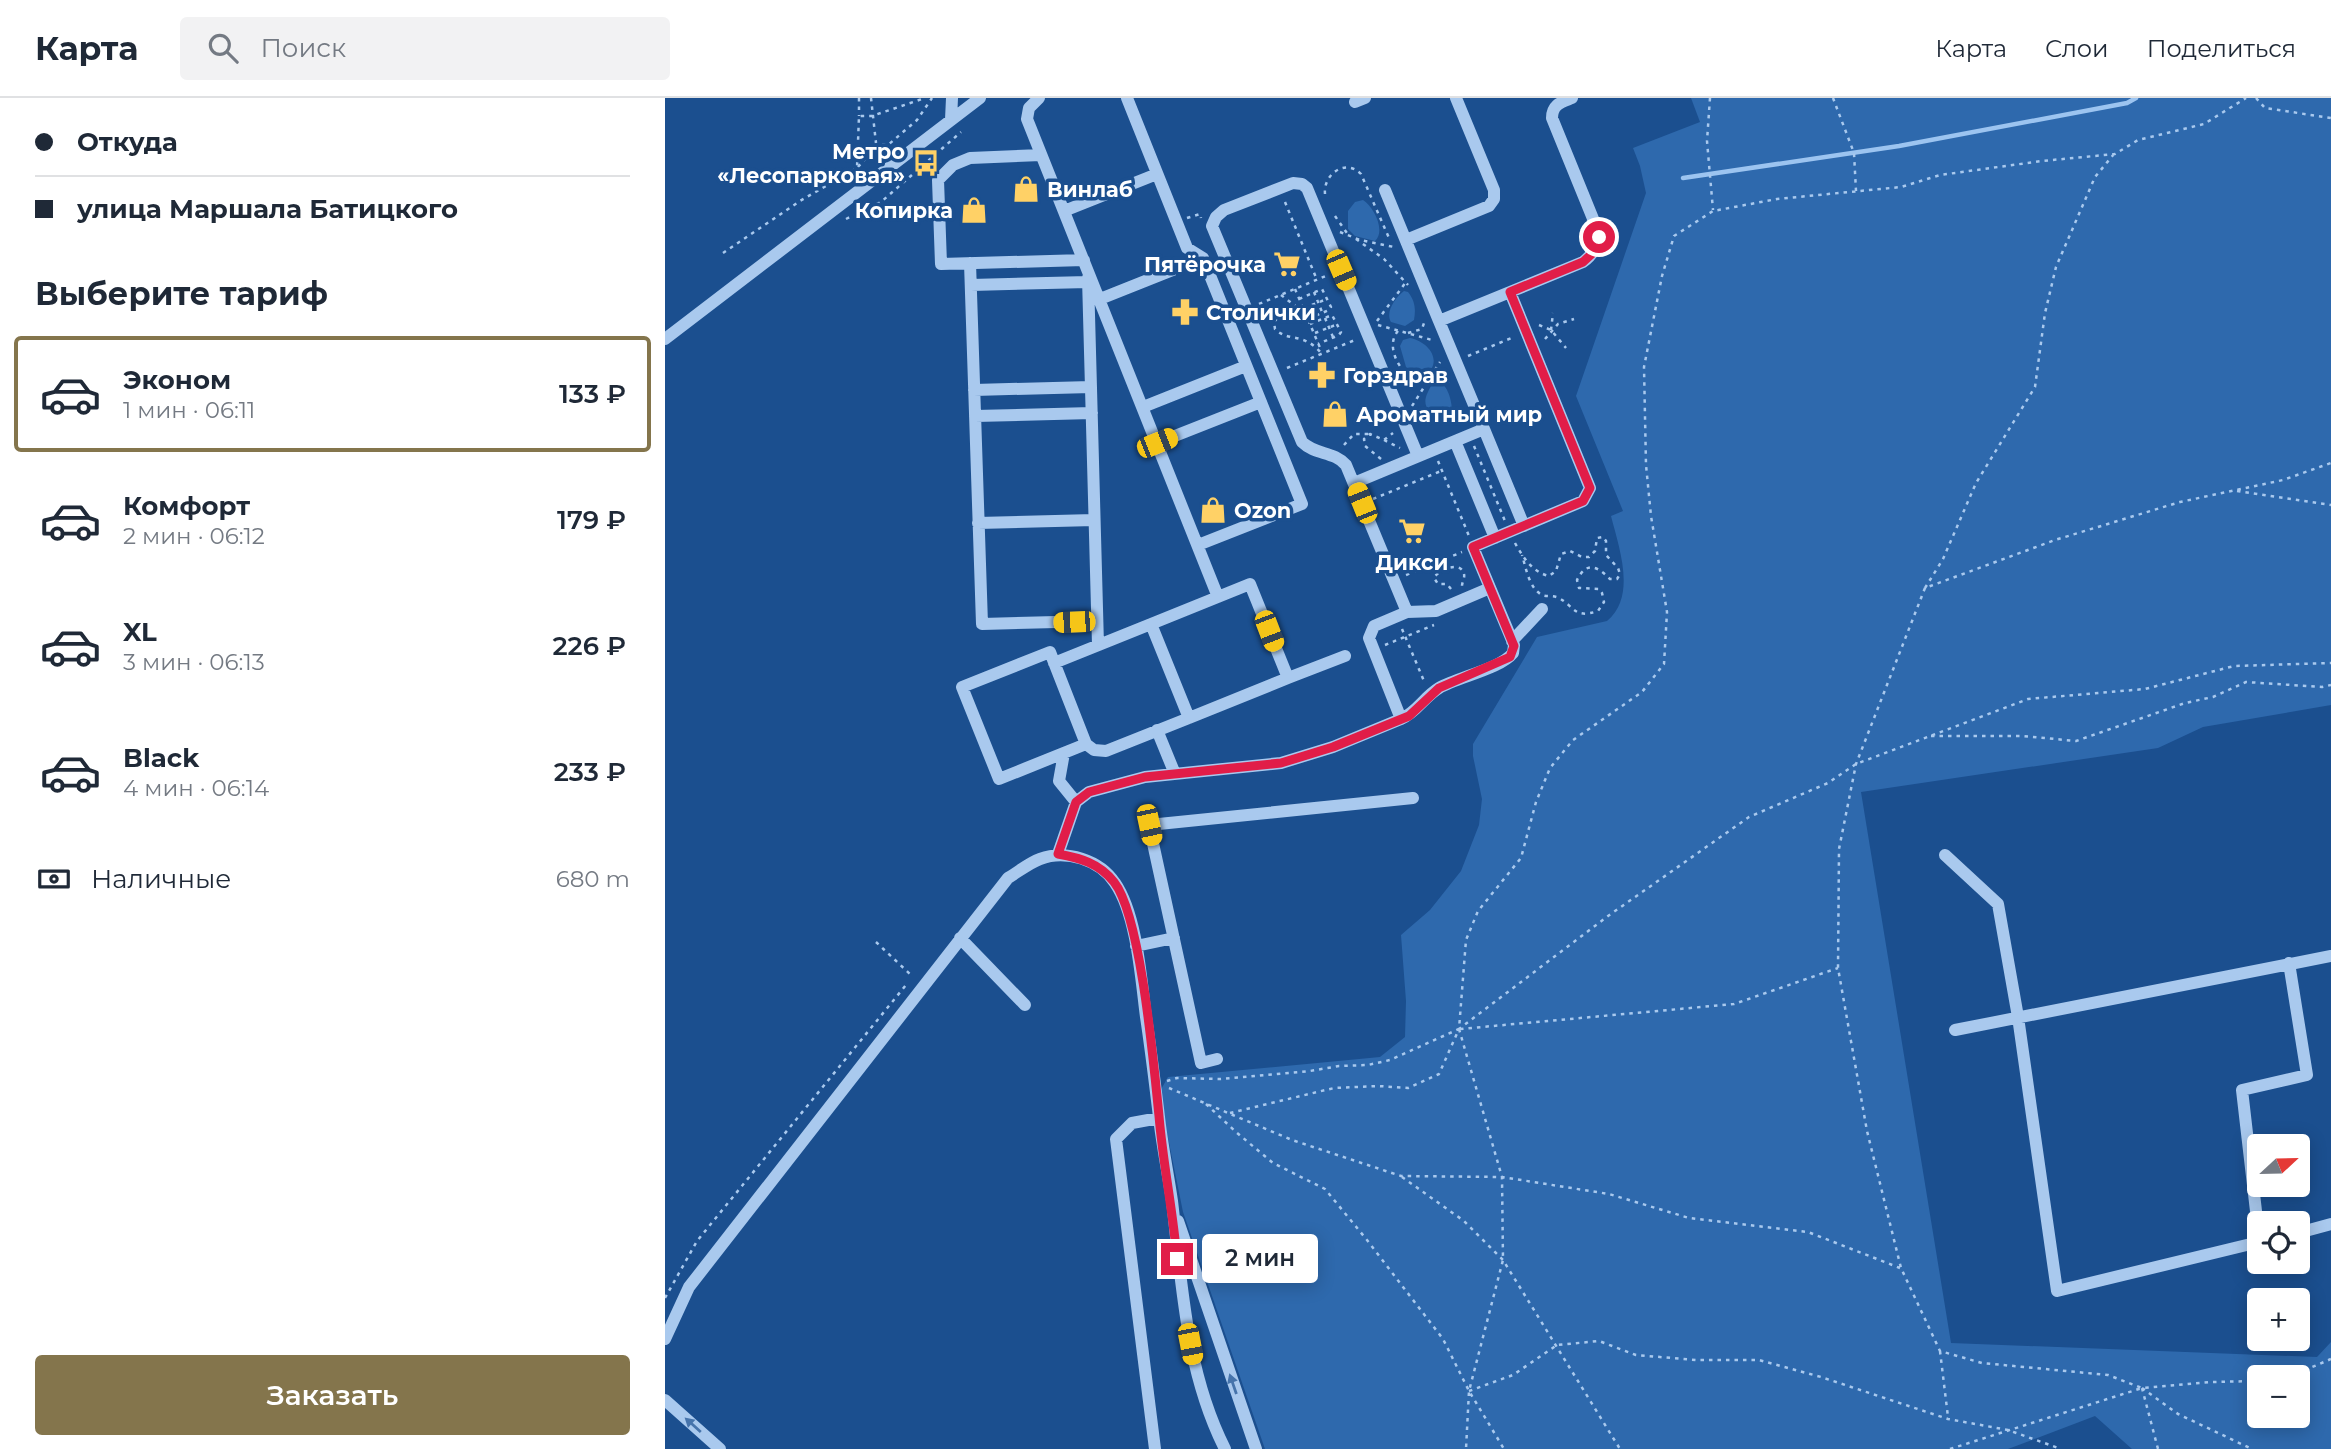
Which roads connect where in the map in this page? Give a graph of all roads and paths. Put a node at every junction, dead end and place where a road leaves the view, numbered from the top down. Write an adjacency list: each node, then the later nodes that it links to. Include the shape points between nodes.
1 (859, 98): 15 (path)
2 (871, 98): 16 (path)
3 (925, 98): 16 (path)
4 (932, 98): 20 (path, via 917,120 888,145)
5 (952, 98): 18 (street)
6 (980, 98): 18 (street)
7 (1039, 98): 22 (street, via 1029,108 1027,119)
8 (1127, 98): 24 (street)
9 (1456, 98): 38 (street, via 1495,190 1494,199 1489,206)
10 (1572, 98): 51 (street, via 1557,104 1552,118 1598,231 1598,243 1583,262)
11 (1710, 98): 32 (path, via 1707,141)
12 (1833, 98): 27 (path, via 1854,153)
13 (2246, 98): 21 (path, via 2204,124 2138,141)
14 (2256, 98): 17 (path, via 2265,108)
15 (859, 116): 16 (path); 23 (path)
16 (872, 116): 20 (path)
17 (2331, 118)
18 (951, 120): 77 (street)
19 (961, 132): 28 (path)
20 (877, 145): 23 (path)
21 (2115, 154): 27 (path, via 1940,175 1901,187); 120 (path, via 2095,177 2056,267 2035,387 1976,483)
22 (1041, 155): 31 (street); 41 (street, via 970,158 953,165 938,180 941,264)
23 (857, 168): 39 (path)
24 (1157, 174): 29 (street); 31 (street)
25 (1279, 188): 34 (street, via 1293,183 1307,188); 35 (street, via 1224,210); 45 (path)
26 (1385, 190): 38 (street)
27 (1856, 191): 32 (path)
28 (881, 202)
29 (1170, 204): 35 (path, via 1180,200 1188,218 1200,214 1206,229); 40 (street, via 1187,248)
30 (1330, 204): 37 (path, via 1325,189 1328,177 1346,167 1356,169 1396,247)
31 (1063, 211): 44 (street)
32 (1713, 211): 156 (path, via 1674,236 1644,367 1650,503 1667,612 1664,664 1642,692 1573,740 1550,768 1521,858 1478,911 1466,940)
33 (1334, 215): 36 (path)
34 (1321, 223): 36 (path); 43 (street)
35 (1212, 226): 57 (street)
36 (1349, 236): 37 (path)
37 (1356, 239): 46 (path)
38 (1406, 240): 42 (street)
39 (723, 253)
40 (1203, 258): 53 (street); 84 (street)
41 (971, 263): 44 (street); 47 (street)
42 (1417, 267): 46 (path); 66 (street)
43 (1341, 270): 45 (path); 75 (street)
44 (1087, 271): 47 (street); 53 (street); 87 (street)
45 (1317, 280): 49 (path)
46 (1406, 282): 48 (path); 71 (path, via 1375,324)
47 (971, 285): 89 (street)
48 (1410, 288)
49 (1295, 289): 52 (path); 54 (path)
50 (1314, 292): 54 (path); 55 (path, via 1323,290); 56 (path)
51 (1510, 292): 61 (street); 66 (street)
52 (1281, 295): 57 (path); 58 (path)
53 (1100, 299): 91 (street)
54 (1299, 299): 58 (path)
55 (1327, 299): 56 (path); 59 (path, via 1331,308)
56 (1318, 303): 58 (path); 59 (path)
57 (1247, 309): 85 (street)
58 (1303, 312): 64 (path); 82 (path, via 1297,321 1280,315 1274,327 1282,335 1310,342)
59 (1322, 312): 64 (path)
60 (1553, 313): 70 (path)
61 (1520, 316): 70 (path); 72 (street)
62 (1423, 317): 73 (path, via 1423,328)
63 (1325, 318): 67 (path); 68 (path, via 1333,315); 69 (path)
64 (1308, 319): 67 (path)
65 (1574, 319): 70 (path)
66 (1439, 321): 80 (street)
67 (1310, 324): 74 (path)
68 (1338, 324): 69 (path); 76 (path, via 1341,333)
69 (1329, 328): 74 (path); 76 (path)
70 (1551, 330): 78 (path); 81 (path)
71 (1398, 331): 73 (path); 86 (path, via 1392,344 1402,369 1412,380)
72 (1527, 332): 83 (path); 112 (street, via 1590,488 1583,501)
73 (1408, 333): 80 (path)
74 (1314, 334): 79 (path)
75 (1367, 335): 82 (path); 94 (street)
76 (1333, 338): 79 (path)
77 (665, 339)
78 (1545, 339)
79 (1318, 344): 82 (path)
80 (1449, 345): 83 (street); 86 (path)
81 (1566, 348)
82 (1322, 354): 85 (path)
83 (1456, 361): 95 (street)
84 (1247, 366): 90 (street); 91 (street)
85 (1273, 374): 102 (street, via 1302,442 1315,452)
86 (1430, 378): 88 (path, via 1442,378); 95 (path, via 1410,409)
87 (1091, 387): 89 (street); 92 (street)
88 (1451, 387)
89 (974, 390): 93 (street)
90 (1261, 402): 99 (street); 115 (street, via 1302,504)
91 (1143, 407): 99 (street)
92 (1091, 413): 93 (street); 110 (street)
93 (975, 416): 111 (street)
94 (1402, 418): 96 (path, via 1384,440); 101 (street)
95 (1484, 429): 97 (street); 112 (street)
96 (1370, 433): 102 (path, via 1350,437); 104 (path, via 1364,445)
97 (1470, 435): 98 (street); 113 (path)
98 (1454, 441): 100 (street); 114 (street)
99 (1157, 443): 115 (street)
100 (1433, 450): 101 (street); 105 (path)
101 (1418, 456): 104 (street)
102 (1338, 457): 106 (street)
103 (2331, 463): 107 (path)
104 (1389, 468): 106 (street)
105 (1441, 471): 108 (path); 116 (path)
106 (1354, 483): 108 (street)
107 (2235, 491): 109 (path); 120 (path, via 2180,502 2055,540)
108 (1362, 503): 118 (street)
109 (2331, 505)
110 (1094, 520): 111 (street); 125 (street)
111 (978, 523): 125 (street, via 982,624)
112 (1524, 526): 113 (street)
113 (1510, 532): 114 (street); 117 (path)
114 (1495, 538): 116 (street)
115 (1198, 545): 121 (street)
116 (1473, 547): 118 (path); 119 (street)
117 (1522, 555): 117 (path, via 1537,590 1582,613 1600,609 1603,597 1598,589 1579,588 1580,574 1590,568 1598,568 1613,580 1620,574 1606,555 1602,536 1589,557 1570,551 1561,554 1552,575 1537,571)
118 (1394, 580): 124 (street)
119 (1490, 588): 122 (street); 127 (street)
120 (1926, 588): 141 (path)
121 (1219, 597): 126 (street); 132 (street, via 1251,584)
122 (1462, 600): 122 (path, via 1449,586 1435,581 1442,569 1462,571); 124 (street, via 1428,612)
123 (1542, 609): 127 (street)
124 (1402, 614): 134 (path); 136 (street, via 1374,626 1369,638)
125 (1097, 621): 128 (street)
126 (1151, 624): 128 (street); 135 (street)
127 (1512, 641): 134 (street, via 1510,657)
128 (1098, 645): 130 (street)
129 (1345, 656): 132 (street)
130 (1054, 663): 139 (street); 140 (street, via 1050,652 962,687 999,779)
131 (2331, 663): 138 (path, via 2234,666 2145,689 2028,699)
132 (1288, 678): 135 (street)
133 (2331, 685): 138 (path, via 2246,682 2076,741)
134 (1430, 695): 136 (street)
135 (1189, 718): 137 (street)
136 (1401, 719): 142 (street, via 1281,763)
137 (1157, 730): 139 (street, via 1106,751); 142 (street)
138 (1928, 736): 141 (path)
139 (1086, 744): 140 (street)
140 (1064, 753): 144 (street, via 1059,781)
141 (1856, 764): 153 (path, via 1839,849); 156 (path, via 1828,783 1749,817)
142 (1175, 774): 144 (street, via 1089,792)
143 (1413, 798): 147 (street, via 1149,825)
144 (1076, 802): 145 (street)
145 (1058, 854): 148 (street, via 1038,859 1008,878); 150 (street, via 1100,868 1115,883)
146 (1945, 855): 155 (street, via 1998,904)
147 (1174, 938): 150 (street); 158 (street, via 1201,1063)
148 (960, 939): 154 (street); 173 (street, via 689,1287)
149 (876, 942): 172 (path, via 912,976 697,1241)
150 (1136, 946): 159 (street)
151 (2331, 956): 152 (street)
152 (2290, 963): 155 (street); 166 (street, via 2307,1075 2242,1090)
153 (1838, 968): 156 (path, via 1734,1004); 171 (path, via 1867,1131)
154 (1025, 1005)
155 (2018, 1017): 157 (street); 169 (street, via 2057,1291)
156 (1459, 1029): 159 (path, via 1368,1065); 161 (path, via 1440,1074 1408,1088 1334,1088); 164 (path)
157 (1955, 1030)
158 (1217, 1059)
159 (1156, 1083): 160 (path); 162 (street)
160 (1203, 1101): 161 (path); 180 (path, via 1273,1163 1325,1189 1443,1339)
161 (1230, 1113): 163 (path, via 1292,1140)
162 (1159, 1118): 165 (street); 185 (street, via 1132,1123 1117,1139)
163 (1401, 1176): 164 (path); 170 (path, via 1464,1221)
164 (1502, 1177): 170 (path); 171 (path, via 1609,1194 1689,1218 1808,1232)
165 (1171, 1201): 186 (street, via 1196,1373); 187 (street, one-way to 165)
166 (2256, 1211)
167 (2331, 1224): 168 (street)
168 (2310, 1230)
169 (2247, 1245)
170 (1503, 1260): 174 (path); 180 (path)
171 (1901, 1268): 175 (path)
172 (665, 1298)
173 (665, 1339)
174 (1557, 1345): 180 (path, via 1513,1375); 182 (path, via 1599,1341 1636,1355 1759,1360); 190 (path)
175 (1940, 1351): 179 (path, via 1982,1363 2108,1375); 182 (path)
176 (2331, 1359): 177 (path)
177 (2310, 1368)
178 (2247, 1381): 179 (path)
179 (2142, 1388): 183 (path); 193 (path); 194 (path, via 2178,1414)
180 (1469, 1391): 188 (path); 189 (path)
181 (665, 1400): 184 (street, one-way to 181)
182 (1948, 1419): 183 (path)
183 (2008, 1430): 191 (path); 192 (path)
184 (720, 1449)
185 (1155, 1449)
186 (1225, 1449)
187 (1256, 1449)
188 (1466, 1449)
189 (1504, 1449)
190 (1620, 1449)
191 (1950, 1449)
192 (2061, 1449)
193 (2158, 1449)
194 (2252, 1449)

